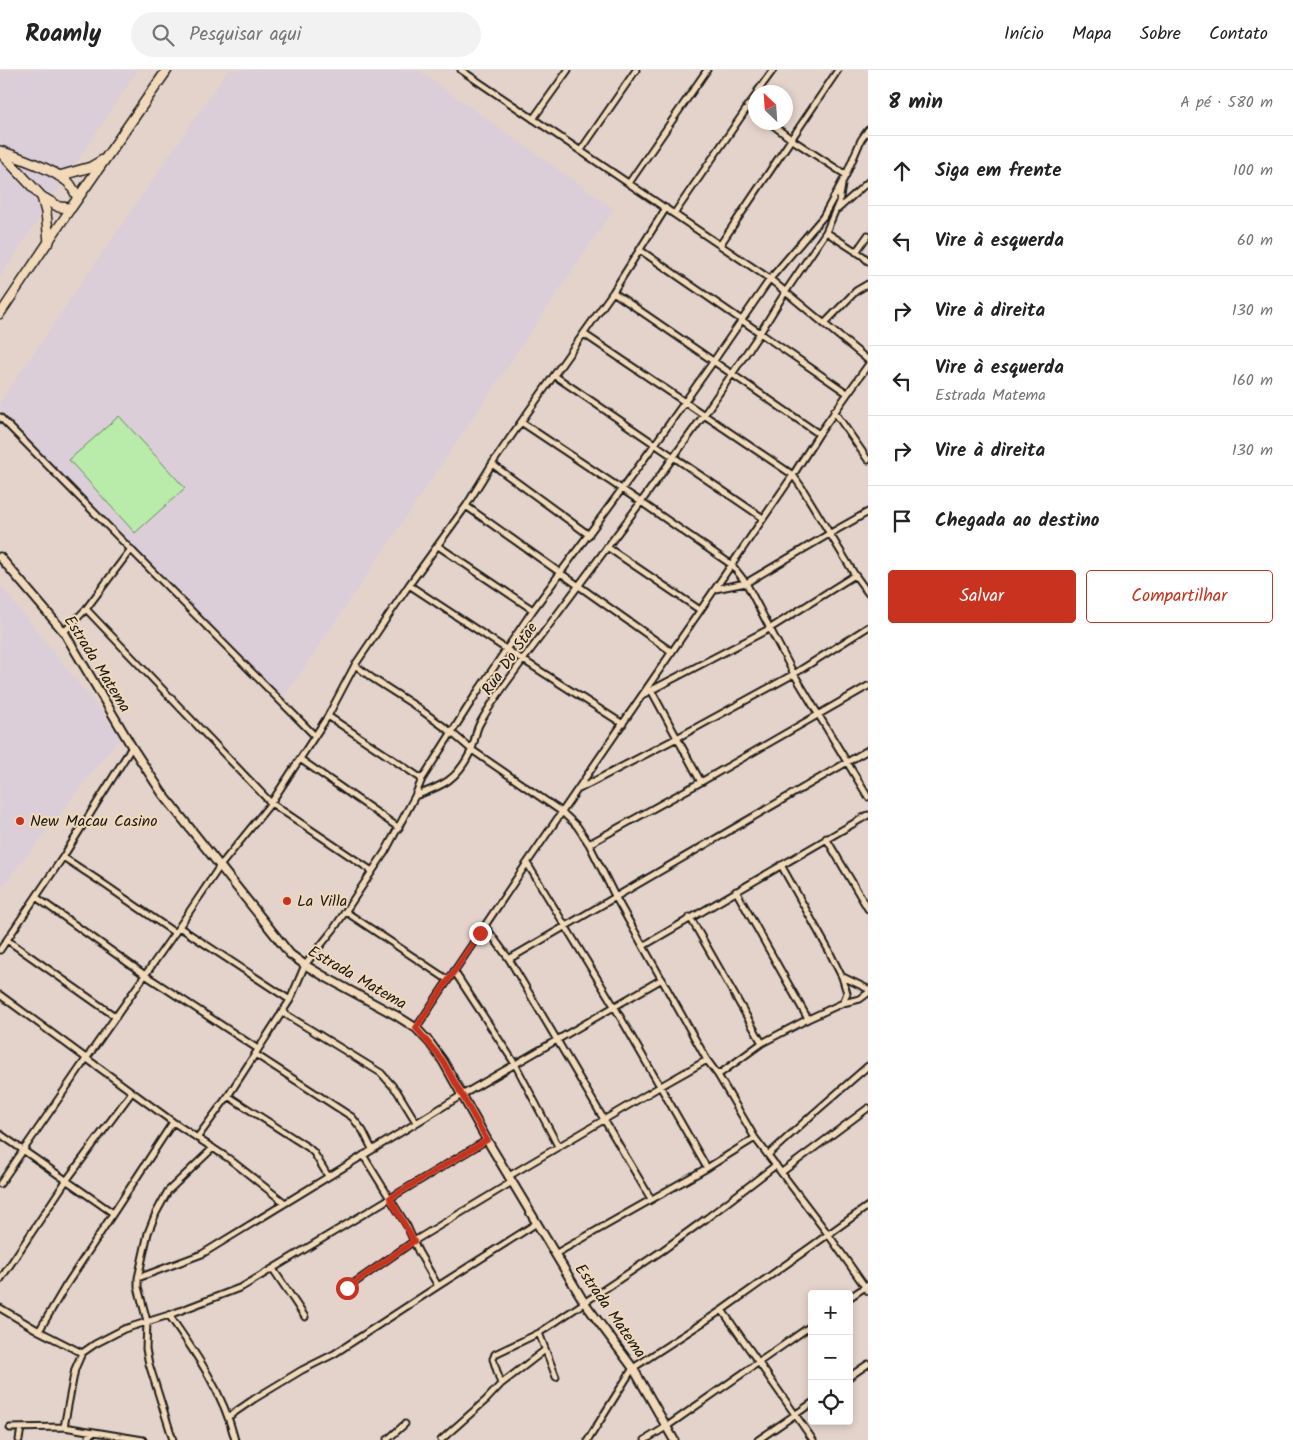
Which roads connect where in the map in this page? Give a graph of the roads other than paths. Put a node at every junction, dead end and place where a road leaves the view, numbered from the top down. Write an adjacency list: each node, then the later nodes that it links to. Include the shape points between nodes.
1 (167, 70): 16 (highway)
2 (461, 70): 10 (street)
3 (568, 70): 10 (street)
4 (636, 70): 14 (street)
5 (706, 70): 20 (street)
6 (773, 70): 8 (street)
7 (838, 70): 13 (street)
8 (762, 85)
9 (747, 106): 27 (street)
10 (533, 119): 14 (street)
11 (779, 130): 13 (street)
12 (868, 130): 17 (street)
13 (791, 139): 17 (street); 31 (street)
14 (581, 150): 20 (street)
15 (0, 152): 18 (highway); 22 (highway)
16 (105, 160): 18 (highway); 23 (highway)
17 (846, 175): 21 (street)
18 (59, 176): 23 (highway, via 72,186)
19 (867, 182): 26 (street)
20 (629, 183): 25 (street)
21 (842, 183): 26 (street); 35 (street, via 823,217)
22 (42, 197): 24 (highway, via 59,207); 30 (highway)
23 (78, 198): 24 (highway)
24 (71, 208): 30 (main road)
25 (666, 208): 27 (street); 32 (street)
26 (836, 211): 28 (street, Rua Do Stae)
27 (674, 214): 31 (street)
28 (826, 232): 33 (street); 37 (street, Rua Do Stae)
29 (868, 235): 33 (street)
30 (48, 242): 39 (main road)
31 (720, 246): 35 (street)
32 (640, 250): 38 (street); 40 (street)
33 (856, 252): 34 (street)
34 (868, 261)
35 (770, 279): 37 (street); 40 (street)
36 (868, 284): 41 (street, via 856,291)
37 (786, 291): 41 (street); 42 (street, Rua Do Stae)
38 (613, 292): 43 (street); 45 (street)
39 (0, 314)
40 (741, 320): 42 (street); 45 (street)
41 (824, 324): 44 (street)
42 (760, 333): 47 (street, Rua Do Stae); 49 (street)
43 (584, 334): 48 (street); 50 (street)
44 (868, 360)
45 (713, 362): 47 (street); 50 (street)
46 (868, 365): 49 (street)
47 (732, 375): 52 (street, Rua Do Stae); 55 (street)
48 (555, 376): 54 (street); 56 (street)
49 (847, 393): 51 (street)
50 (685, 402): 52 (street); 56 (street)
51 (834, 411): 55 (street); 57 (street)
52 (704, 415): 58 (street, Rua Do Stae); 61 (street)
53 (0, 417): 71 (street)
54 (521, 422): 60 (street); 62 (street)
55 (819, 434): 61 (street)
56 (655, 444): 58 (street); 62 (street)
57 (866, 453): 59 (street)
58 (673, 456): 63 (street, Rua Do Stae); 66 (street)
59 (868, 460)
60 (492, 464): 64 (street); 68 (street)
61 (793, 475): 66 (street); 67 (street)
62 (622, 490): 63 (street); 68 (street)
63 (641, 502): 70 (street, Rua Do Stae); 73 (street)
64 (466, 506): 69 (street); 74 (street)
65 (868, 512): 67 (street)
66 (763, 518): 73 (street)
67 (828, 534): 75 (street); 76 (street)
68 (589, 535): 74 (street)
69 (438, 546): 77 (street); 82 (street)
70 (607, 547): 78 (street, Rua Do Stae); 83 (street)
71 (131, 549): 81 (street); 99 (street)
72 (0, 557): 86 (street, Estrada Matema)
73 (732, 565): 76 (street); 79 (street)
74 (559, 574): 78 (street); 82 (street)
75 (855, 576): 80 (street); 85 (street)
76 (746, 583): 79 (street); 85 (street)
77 (409, 585): 87 (street); 90 (street)
78 (577, 586): 88 (street); 89 (street, Rua Do Stae)
79 (715, 589): 83 (street)
80 (868, 594)
81 (86, 610): 86 (street); 111 (street)
82 (533, 610): 87 (street)
83 (700, 610): 88 (street)
84 (868, 627): 91 (street)
85 (769, 629): 91 (street); 93 (street)
86 (64, 632): 101 (street, Estrada Matema)
87 (506, 650): 89 (street); 98 (street)
88 (672, 652): 94 (street)
89 (523, 660): 97 (street); 102 (street, Rua Do Stae, via 479,726)
90 (355, 665): 96 (street); 98 (street)
91 (794, 674): 95 (street); 100 (street)
92 (868, 686): 95 (street)
93 (651, 690): 94 (street); 100 (street)
94 (643, 695): 97 (street)
95 (818, 714): 105 (street); 107 (street)
96 (328, 716): 99 (street); 106 (street)
97 (623, 724): 108 (street)
98 (451, 732): 102 (street); 106 (street)
99 (315, 736): 104 (street)
100 (677, 738): 107 (street); 108 (street)
101 (132, 747): 117 (street); 120 (street, Estrada Matema, via 162,793)
102 (472, 750): 109 (street, Rua Do Stae, via 450,781); 112 (street)
103 (868, 750): 105 (street)
104 (300, 759): 111 (street); 114 (street)
105 (847, 762): 110 (street); 124 (street)
106 (422, 779): 109 (street)
107 (701, 782): 116 (street)
108 (577, 790): 112 (street)
109 (415, 796): 114 (street)
110 (868, 797)
111 (271, 803): 120 (street); 121 (street)
112 (562, 812): 116 (street); 118 (street)
113 (868, 815): 115 (street)
114 (399, 828): 121 (street)
115 (826, 838): 119 (street); 125 (street)
116 (589, 844): 124 (street)
117 (63, 857): 123 (street); 131 (street)
118 (527, 862): 128 (street); 129 (street)
119 (781, 865): 122 (street); 139 (street)
120 (220, 866): 130 (street); 136 (street, Estrada Matema, via 290,954)
121 (372, 871): 126 (street)
122 (736, 891): 127 (street); 150 (street)
123 (36, 897): 132 (street); 138 (street)
124 (616, 898): 129 (street); 133 (street)
125 (868, 909)
126 (346, 912): 136 (street); 141 (street)
127 (690, 917): 133 (street); 153 (street)
128 (485, 926): 135 (street); 137 (street)
129 (566, 926): 135 (street); 147 (street)
130 (179, 927): 131 (street); 145 (street)
131 (175, 933): 138 (street)
132 (7, 940): 134 (street); 149 (street)
133 (643, 946): 140 (street)
134 (0, 950)
135 (510, 959): 152 (street)
136 (305, 965): 145 (street); 151 (street, Estrada Matema)
137 (454, 971): 141 (street); 157 (street)
138 (144, 975): 149 (street); 154 (street)
139 (842, 977): 142 (street); 146 (street, via 847,993)
140 (662, 979): 147 (street); 156 (street)
141 (448, 980): 151 (street)
142 (868, 990)
143 (868, 994): 146 (street)
144 (0, 995): 155 (street)
145 (290, 1000): 148 (street)
146 (843, 1003): 150 (street)
147 (614, 1006): 152 (street); 160 (street)
148 (282, 1012): 154 (street); 167 (street, via 381,1073 397,1091)
149 (116, 1016): 155 (street)
150 (808, 1019): 153 (street)
151 (416, 1028): 162 (street, Estrada Matema, via 443,1061)
152 (557, 1040): 157 (street); 165 (street)
153 (762, 1043): 159 (street)
154 (257, 1051): 163 (street); 174 (street, via 352,1117)
155 (86, 1059): 161 (street); 175 (street)
156 (707, 1060): 159 (street); 160 (street)
157 (515, 1064): 162 (street); 172 (street)
158 (868, 1066): 177 (street)
159 (718, 1075): 170 (street)
160 (661, 1086): 165 (street); 179 (street)
161 (132, 1092): 166 (street); 183 (street)
162 (462, 1095): 167 (street); 171 (street, Estrada Matema)
163 (228, 1096): 169 (street); 181 (street, via 309,1148)
164 (868, 1108): 180 (street)
165 (604, 1120): 172 (street); 186 (street)
166 (173, 1122): 169 (street); 189 (street)
167 (416, 1122): 174 (street)
168 (0, 1134): 175 (street)
169 (197, 1138): 173 (street)
170 (755, 1138): 177 (street); 179 (street)
171 (487, 1140): 182 (street, Estrada Matema); 185 (street)
172 (558, 1146): 182 (street)
173 (213, 1148): 187 (street); 195 (street, via 168,1191 148,1233)
174 (372, 1149): 176 (street)
175 (24, 1150): 183 (street); 184 (street)
176 (363, 1155): 181 (street); 185 (street)
177 (768, 1155): 178 (street)
178 (776, 1165): 180 (street); 201 (street, via 663,1250)
179 (706, 1168): 186 (street)
180 (782, 1172): 191 (street)
181 (328, 1176): 187 (street)
182 (511, 1179): 190 (street, Estrada Matema); 192 (street)
183 (66, 1181): 189 (street); 196 (street)
184 (0, 1184)
185 (390, 1198): 192 (street); 194 (street)
186 (651, 1199): 193 (street)
187 (285, 1202): 195 (street, via 202,1254)
188 (868, 1206): 191 (street)
189 (113, 1213): 208 (street)
190 (537, 1223): 193 (street, Estrada Matema); 197 (street)
191 (828, 1234): 199 (street); 203 (street)
192 (414, 1241): 197 (street); 198 (street)
193 (555, 1254): 201 (street, Estrada Matema)
194 (273, 1269): 204 (street, via 242,1287); 205 (street)
195 (138, 1278): 206 (street)
196 (0, 1280)
197 (438, 1286): 220 (street, via 334,1354 302,1370)
198 (347, 1288)
199 (867, 1288): 200 (street)
200 (853, 1296)
201 (584, 1302): 209 (street); 214 (street, Estrada Matema)
202 (0, 1308): 208 (street)
203 (722, 1310): 212 (street); 214 (street)
204 (169, 1315): 206 (street); 220 (street, via 214,1384)
205 (305, 1317)
206 (146, 1321): 211 (street, via 124,1329); 230 (street, via 149,1364)
207 (808, 1328): 212 (street)
208 (39, 1331): 211 (street)
209 (538, 1333): 210 (street); 217 (street, via 495,1354)
210 (545, 1350): 216 (street); 217 (street)
211 (82, 1353): 222 (street, via 71,1385)
212 (759, 1363): 219 (street); 225 (street)
213 (868, 1364): 215 (street)
214 (633, 1368): 225 (street, Estrada Matema); 234 (street)
215 (853, 1374)
216 (556, 1377)
217 (501, 1384): 233 (street)
218 (808, 1406): 219 (street)
219 (796, 1414): 237 (street); 238 (street)
220 (228, 1417): 231 (street)
221 (405, 1424): 232 (street)
222 (64, 1427): 224 (street); 226 (street)
223 (10, 1428): 224 (street)
224 (21, 1428): 227 (street)
225 (666, 1428): 235 (street); 236 (street, Estrada Matema)
226 (92, 1432): 228 (street); 229 (street)
227 (19, 1440)
228 (88, 1440)
229 (143, 1440)
230 (173, 1440)
231 (235, 1440)
232 (386, 1440)
233 (441, 1440)
234 (588, 1440)
235 (646, 1440)
236 (674, 1440)
237 (758, 1440)
238 (813, 1440)

